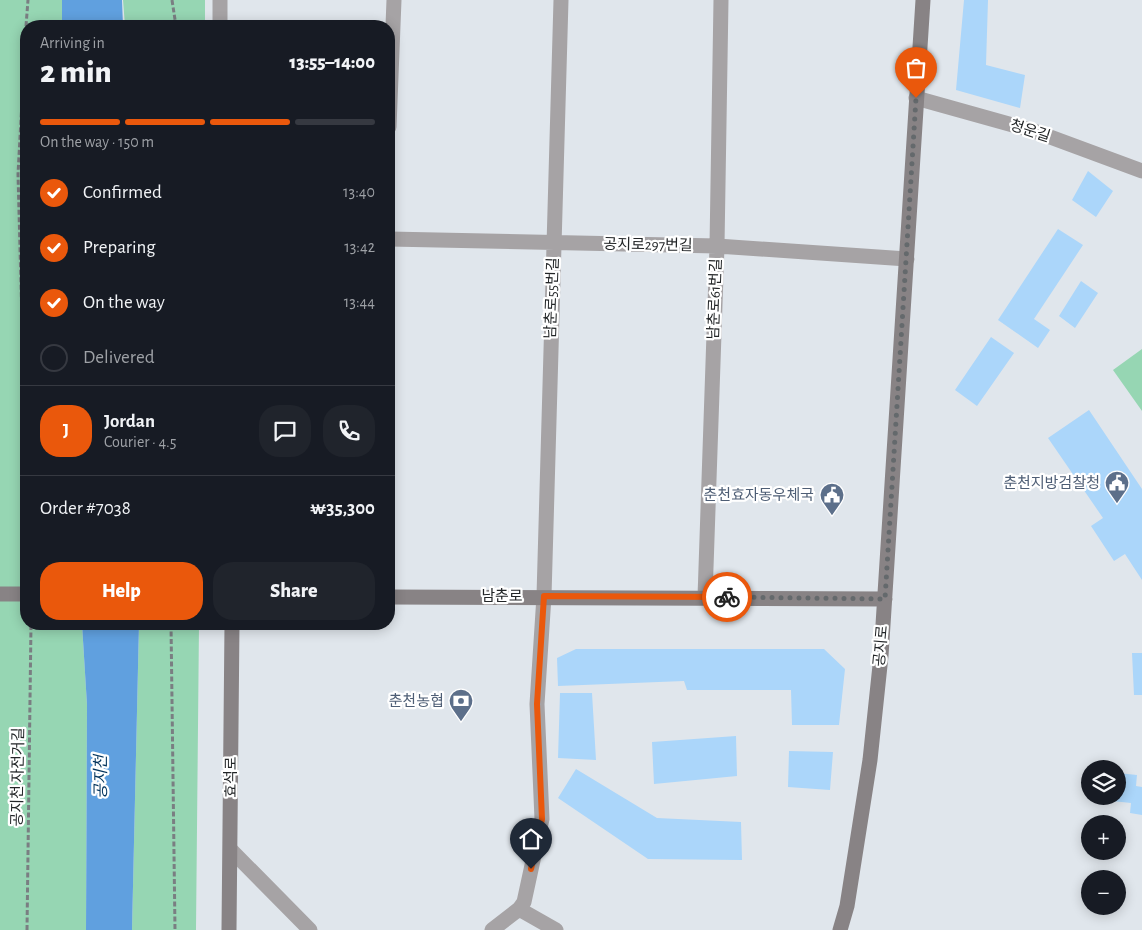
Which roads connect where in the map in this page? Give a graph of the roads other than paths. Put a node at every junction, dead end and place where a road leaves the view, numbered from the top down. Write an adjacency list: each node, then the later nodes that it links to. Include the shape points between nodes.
1 (220, 0): 6 (street)
2 (394, 0): 7 (street)
3 (562, 0): 11 (street, 남춘로55번길)
4 (721, 0): 12 (street, 남춘로61번길)
5 (923, 0): 8 (street, 공지로)
6 (220, 20)
7 (393, 20)
8 (916, 98): 9 (street, 청운길, via 1034,131); 13 (street, 공지로)
9 (1142, 171)
10 (395, 239): 11 (street, 공지로297번길)
11 (554, 244): 12 (street, 공지로297번길); 16 (street, 남춘로55번길)
12 (717, 246): 13 (street, 공지로297번길); 18 (street, 남춘로61번길)
13 (907, 259): 19 (street, 공지로)
14 (0, 594): 15 (street)
15 (20, 594)
16 (544, 596): 17 (street, 남춘로); 18 (street, 남춘로); 22 (street, 남춘로55번길, via 537,704 542,819 524,902)
17 (395, 597)
18 (705, 597): 19 (street, 남춘로)
19 (885, 599): 27 (street, 공지로, via 870,760 847,906)
20 (232, 630): 21 (street, 효석로)
21 (231, 850): 23 (street, 효석로); 24 (street)
22 (519, 909): 25 (street); 26 (street)
23 (229, 930)
24 (310, 930)
25 (492, 930)
26 (556, 930)
27 (840, 930)

